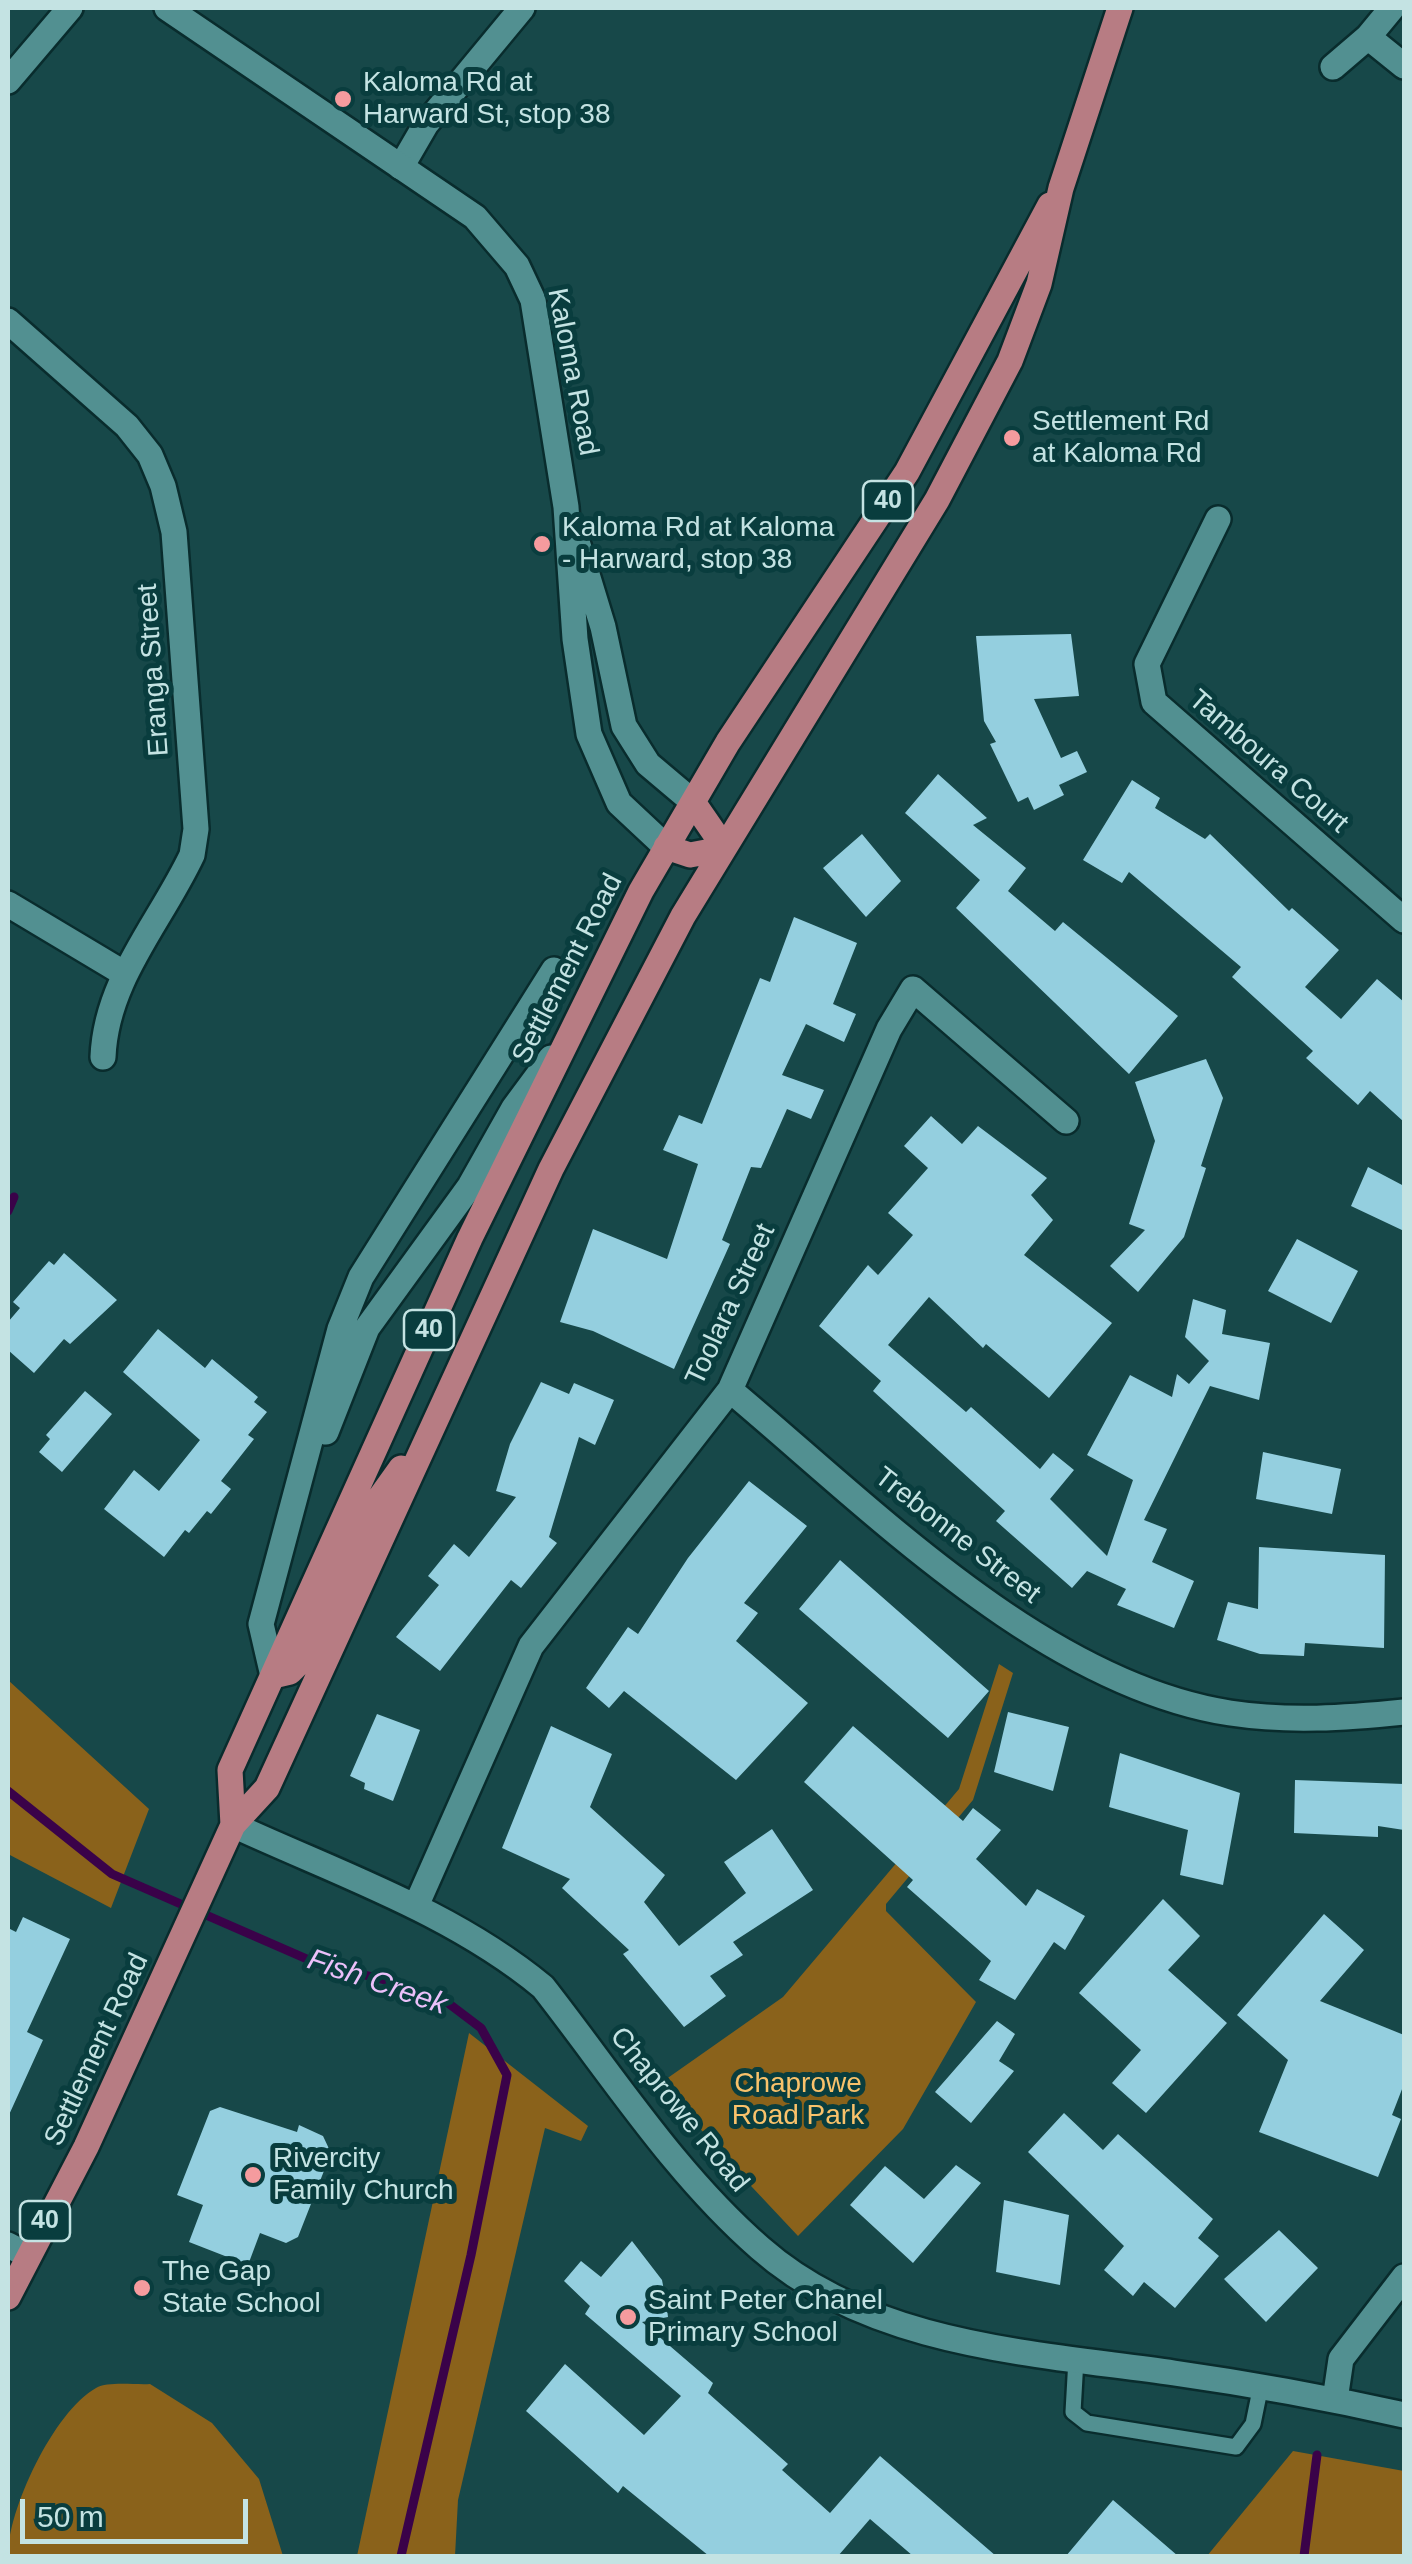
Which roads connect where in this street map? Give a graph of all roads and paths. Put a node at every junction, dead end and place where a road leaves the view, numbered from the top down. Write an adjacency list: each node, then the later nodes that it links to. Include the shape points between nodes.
1 (70, 8): 9 (street)
2 (167, 8): 10 (street, Kaloma Road)
3 (522, 8): 10 (street, via 426,124)
4 (1120, 8): 11 (main road, Settlement Road / 40)
5 (1392, 8): 6 (street)
6 (1368, 38): 7 (street); 8 (street)
7 (1404, 66)
8 (1334, 67)
9 (8, 80)
10 (401, 167): 13 (street, Kaloma Road, via 475,218 517,266 533,300)
11 (1061, 188): 15 (main road, Settlement Road / 40, via 906,472); 17 (main road, Settlement Road / 40, via 1033,302 982,418)
12 (8, 320): 21 (street, Eranga Street, via 138,440 163,486 174,532 196,829 181,880)
13 (566, 508): 15 (street, Kaloma Road, via 624,726 648,764); 16 (street, Kaloma Road, via 574,639 591,743 619,803)
14 (1218, 519): 19 (street, Tamboura Court, via 1147,664 1154,702)
15 (693, 802): 16 (main road, Settlement Road / 40); 17 (main road)
16 (666, 847): 17 (main road, via 690,855); 22 (main road, Settlement Road / 40)
17 (723, 848): 26 (main road, Settlement Road / 40, via 552,1169)
18 (8, 904): 21 (street)
19 (1404, 920)
20 (554, 970): 27 (street, via 361,1276 340,1329)
21 (125, 974): 23 (street, Eranga Street, via 104,1026)
22 (564, 1041): 27 (street, via 367,1328 334,1422); 28 (main road, Settlement Road / 40)
23 (103, 1058)
24 (1066, 1121): 25 (street, Toolara Street, via 913,990 889,1029)
25 (730, 1390): 29 (street, Trebonne Street, via 975,1595 1140,1688 1227,1713 1312,1721); 31 (street, Toolara Street, via 530,1646)
26 (429, 1433): 28 (main road, via 372,1510 306,1656 290,1672); 30 (main road, Settlement Road / 40, via 268,1788)
27 (305, 1465): 28 (street, via 260,1624)
28 (273, 1676): 30 (main road, Settlement Road / 40, via 230,1770)
29 (1404, 1712)
30 (234, 1824): 31 (street, Chaprowe Road); 32 (main road, Settlement Road / 40, via 86,2147)
31 (416, 1906): 35 (street, Chaprowe Road, via 483,1940 543,1987 708,2199 797,2276 890,2320 960,2340)
32 (17, 2250): 34 (main road, Settlement Road / 40)
33 (1404, 2277): 37 (street, via 1341,2359)
34 (8, 2297)
35 (1076, 2359): 36 (street, Chaprowe Road); 36 (lane, via 1073,2412 1086,2423 1236,2448 1248,2437)
36 (1261, 2386): 37 (street, Chaprowe Road)
37 (1336, 2400): 38 (street, Chaprowe Road)
38 (1404, 2415)

